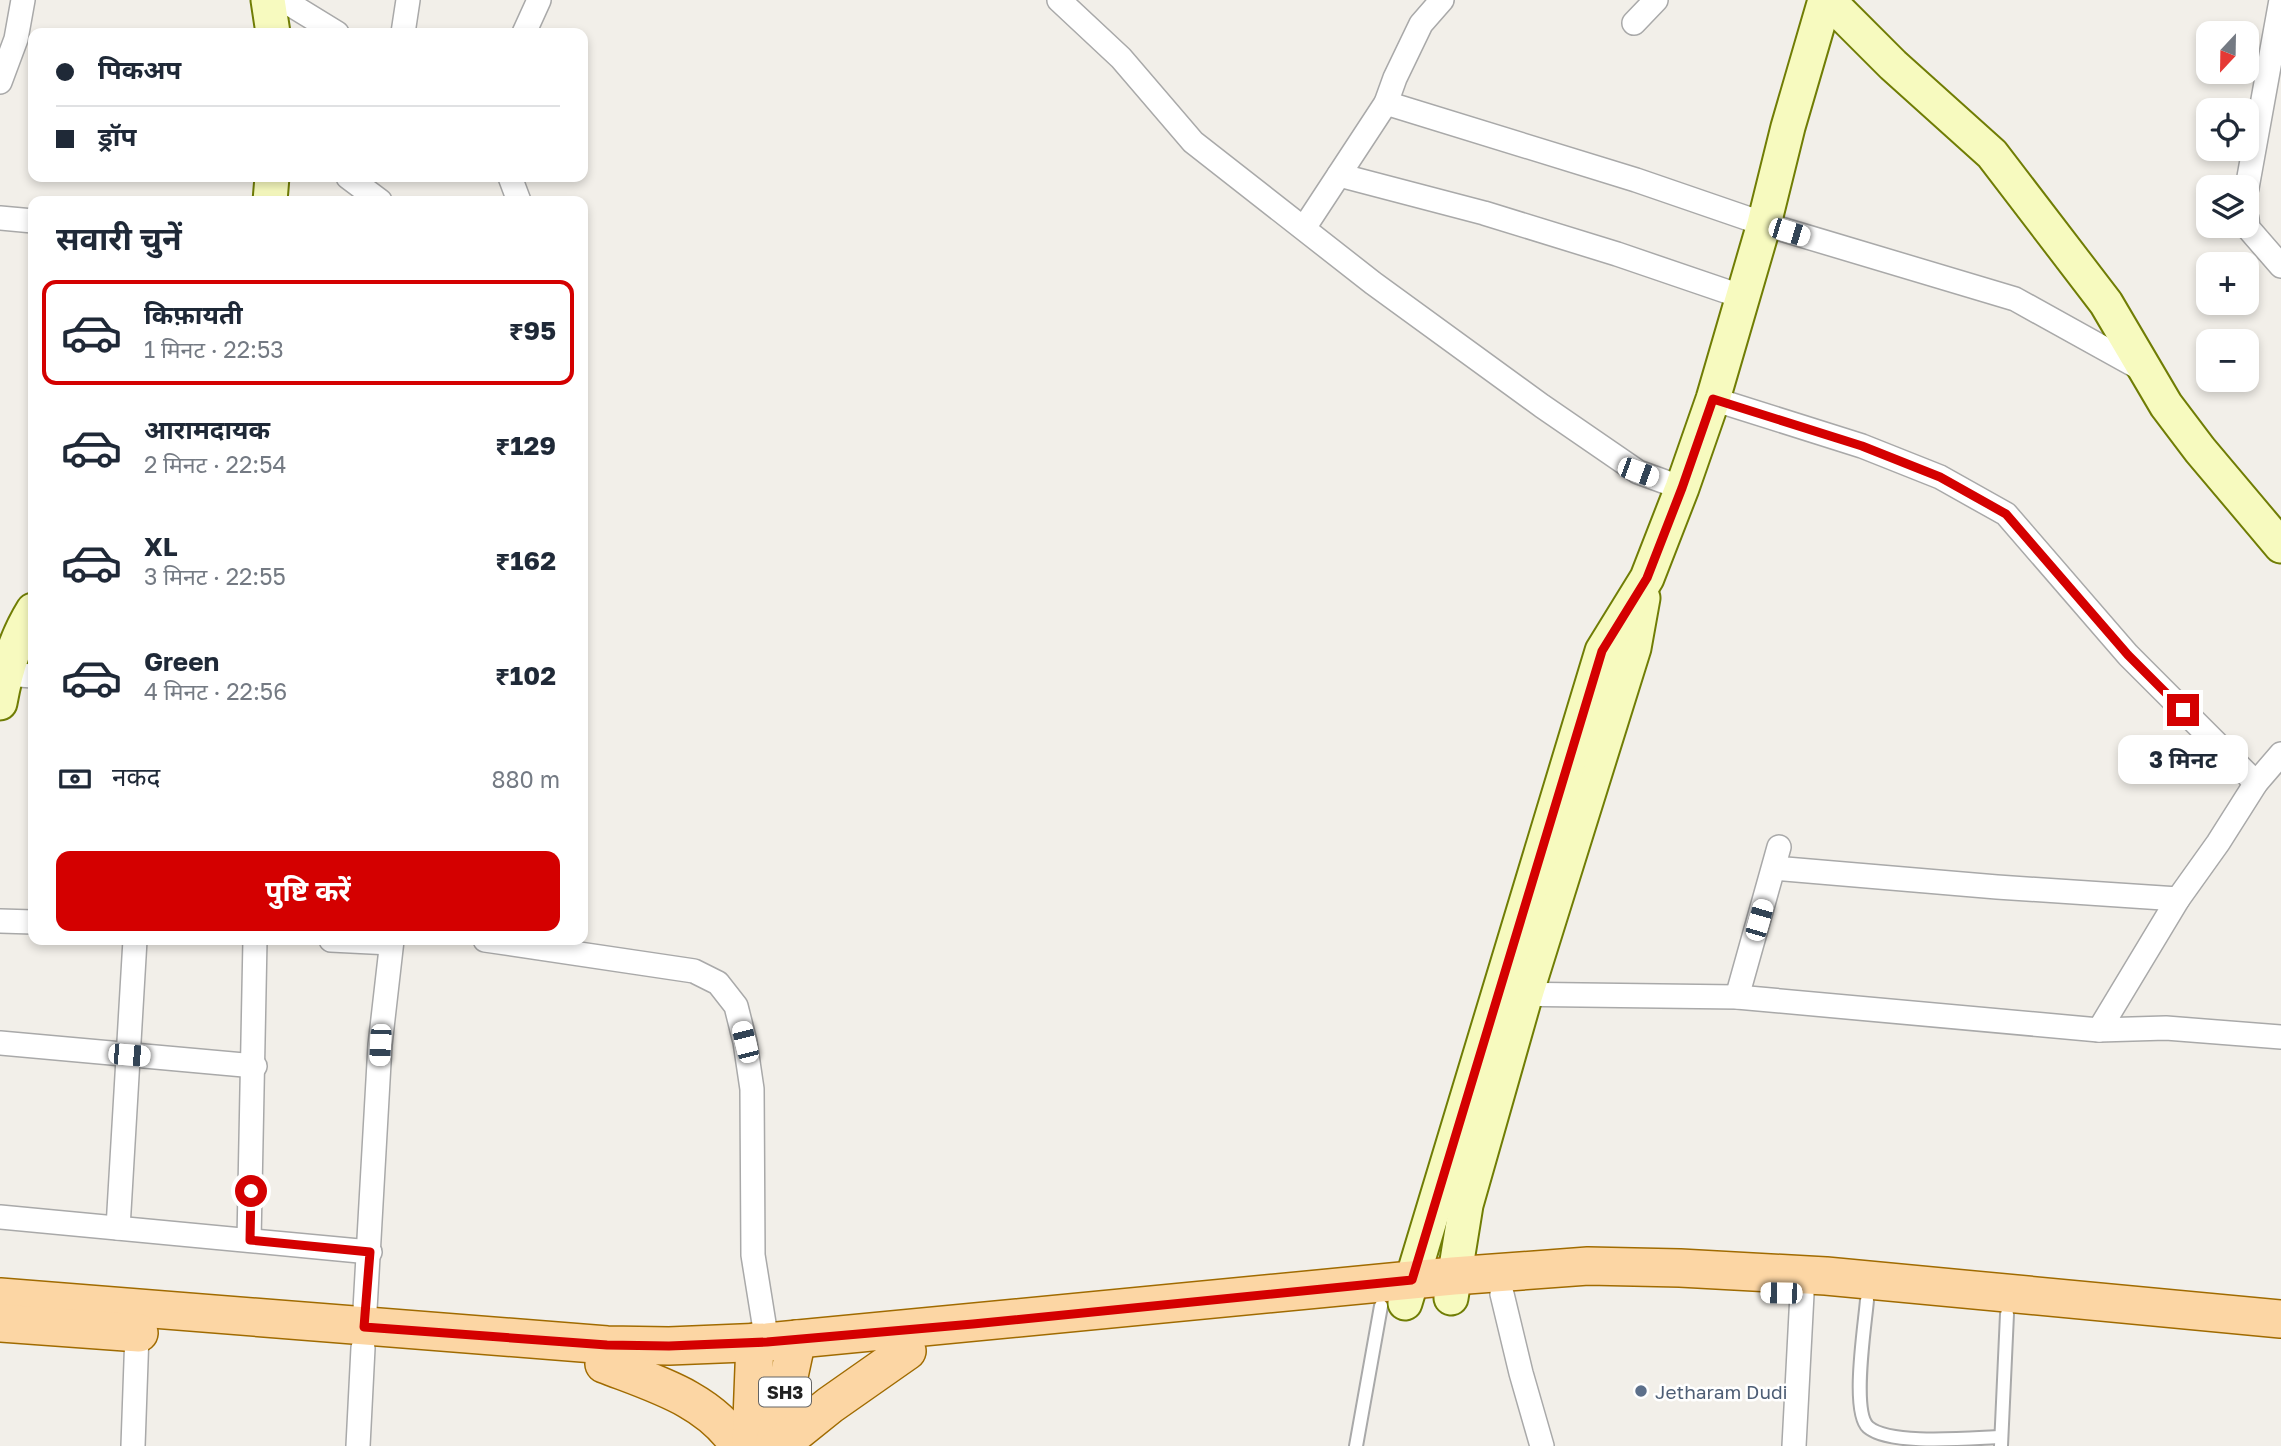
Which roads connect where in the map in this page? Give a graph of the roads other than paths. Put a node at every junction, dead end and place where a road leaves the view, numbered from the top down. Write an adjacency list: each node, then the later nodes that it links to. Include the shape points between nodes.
1 (23, 0): 16 (street, via 16,39)
2 (268, 0): 12 (street)
3 (283, 0): 13 (street)
4 (408, 0): 14 (street)
5 (539, 0): 15 (street)
6 (1059, 0): 25 (street, via 1121,58 1193,142)
7 (1442, 0): 17 (street, via 1421,24)
8 (1656, 0): 11 (street)
9 (1826, 0): 24 (street); 29 (street, via 1992,155 2106,303)
10 (2281, 0): 19 (street)
11 (1634, 23)
12 (272, 28)
13 (329, 28)
14 (403, 28)
15 (526, 28)
16 (0, 82)
17 (1386, 103): 18 (street); 24 (street)
18 (1339, 175): 25 (street); 28 (street, via 1484,213)
19 (2249, 175)
20 (355, 182): 21 (street)
21 (373, 196)
22 (0, 218): 23 (street)
23 (28, 221)
24 (1764, 224): 28 (street); 29 (street, via 2015,299)
25 (1304, 228): 31 (street, via 1384,291 1638,472)
26 (2259, 238): 27 (street)
27 (2278, 254)
28 (1743, 297): 30 (street)
29 (2146, 371): 32 (street, via 2200,450)
30 (1713, 399): 31 (street); 36 (street, via 1862,446 1940,477 2006,514 2128,655)
31 (1682, 488): 44 (street, via 1647,578 1634,648)
32 (2281, 546)
33 (28, 618): 34 (street, via 20,631)
34 (13, 684)
35 (2281, 754): 36 (street)
36 (2256, 783): 37 (street)
37 (2178, 899): 45 (street, via 1997,887 1777,858); 46 (street)
38 (0, 921): 39 (street)
39 (28, 922)
40 (135, 945): 49 (street)
41 (255, 945): 50 (street)
42 (391, 945): 54 (street, via 380,1045)
43 (519, 945): 67 (street, via 694,971 718,983 736,1006 752,1089 753,1255)
44 (1512, 994): 45 (street); 55 (street); 58 (street)
45 (1737, 998): 46 (street)
46 (2099, 1030): 47 (street, via 2166,1028)
47 (2281, 1037)
48 (0, 1043): 49 (street)
49 (129, 1055): 50 (street); 52 (street)
50 (255, 1066): 53 (street)
51 (0, 1217): 52 (street)
52 (118, 1228): 53 (street)
53 (250, 1240): 54 (street)
54 (370, 1252): 65 (street)
55 (1452, 1287): 56 (main road); 58 (main road); 62 (main road, via 1588,1266 1680,1268 1826,1276)
56 (1502, 1294): 57 (main road, via 1578,1289); 77 (street)
57 (1802, 1294): 60 (main road); 78 (street)
58 (1399, 1296): 67 (main road); 68 (main road, via 1222,1323); 76 (lane)
59 (0, 1297): 65 (main road)
60 (1867, 1300): 61 (main road); 70 (lane, via 1859,1387 1860,1410 1867,1426 1889,1438)
61 (2007, 1314): 66 (main road); 70 (lane)
62 (2281, 1319)
63 (0, 1323): 64 (main road)
64 (137, 1333): 65 (main road); 71 (street)
65 (364, 1338): 67 (main road); 69 (main road); 72 (street)
66 (2281, 1340)
67 (773, 1349): 68 (main road); 69 (main road, via 685,1366); 74 (main road, SH3); 75 (main road, SH3)
68 (907, 1351): 75 (main road)
69 (604, 1364): 73 (main road, via 693,1401 717,1418)
70 (2001, 1442)
71 (132, 1446)
72 (358, 1446)
73 (739, 1446)
74 (751, 1446)
75 (776, 1446)
76 (1356, 1446)
77 (1542, 1446)
78 (1794, 1446)

